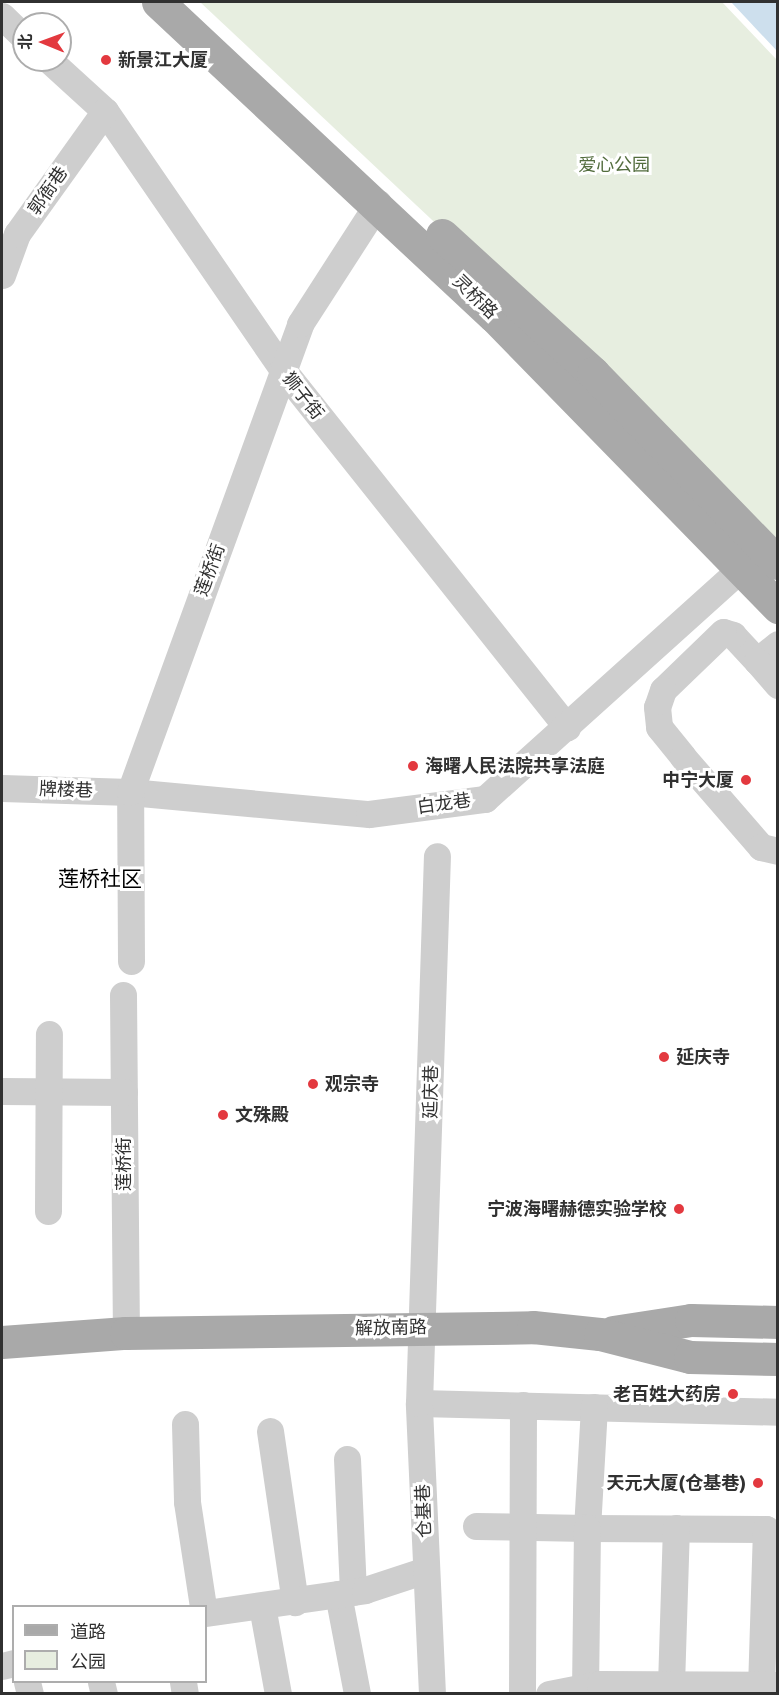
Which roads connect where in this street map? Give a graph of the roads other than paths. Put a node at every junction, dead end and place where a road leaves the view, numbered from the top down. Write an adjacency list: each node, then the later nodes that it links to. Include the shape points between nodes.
1 (158, 2): 5 (main road, 灵桥路)
2 (187, 2): 8 (main road, 灵桥路, via 593,373)
3 (62, 72): 4 (street, 狮子街)
4 (105, 111): 6 (street, 郭衙巷, via 17,234); 7 (street, 狮子街)
5 (378, 203): 7 (street, 莲桥街, via 323,281); 9 (main road, 灵桥路)
6 (2, 275)
7 (282, 369): 14 (street, 狮子街); 16 (street, 莲桥街)
8 (777, 563)
9 (743, 567): 10 (main road, 灵桥路); 14 (street, 白龙巷)
10 (777, 607)
11 (777, 644): 12 (street)
12 (757, 661): 13 (street); 17 (street, via 734,635 723,632 663,690 657,707 659,727 761,847)
13 (777, 685)
14 (567, 727): 16 (street, 白龙巷, via 485,799 369,814)
15 (2, 788): 16 (street, 牌楼巷)
16 (130, 792): 19 (street, 莲桥街)
17 (777, 851)
18 (437, 856): 27 (street, 延庆巷)
19 (131, 961)
20 (123, 994): 24 (street, 莲桥街)
21 (49, 1034): 23 (street)
22 (2, 1091): 23 (street)
23 (45, 1091): 24 (street); 25 (street)
24 (124, 1092): 28 (street, 莲桥街)
25 (48, 1211)
26 (777, 1322): 29 (main road, via 691,1320)
27 (422, 1328): 28 (main road, 解放南路); 29 (main road, 解放南路, via 533,1327); 32 (street, 仓基巷)
28 (126, 1333): 30 (main road, 解放南路)
29 (600, 1334): 31 (main road, 解放南路, via 690,1357)
30 (2, 1342)
31 (777, 1359)
32 (419, 1403): 33 (street); 43 (street, 仓基巷)
33 (523, 1405): 34 (street); 40 (street)
34 (594, 1407): 35 (street); 41 (street)
35 (777, 1412)
36 (184, 1424): 46 (street, via 187,1502)
37 (270, 1431): 45 (street)
38 (347, 1459): 44 (street)
39 (476, 1526): 40 (street)
40 (523, 1526): 41 (street); 55 (street)
41 (587, 1528): 42 (street); 51 (street)
42 (676, 1528): 49 (street); 50 (street, via 766,1529)
43 (426, 1570): 44 (street); 54 (street, 仓基巷)
44 (345, 1593): 45 (street); 53 (street)
45 (295, 1602): 47 (street)
46 (203, 1605)
47 (262, 1606): 48 (street); 52 (street)
48 (207, 1613)
49 (671, 1685): 50 (street); 51 (street)
50 (769, 1686)
51 (585, 1687): 56 (street)
52 (278, 1694)
53 (357, 1694)
54 (432, 1694)
55 (522, 1694)
56 (549, 1694)

